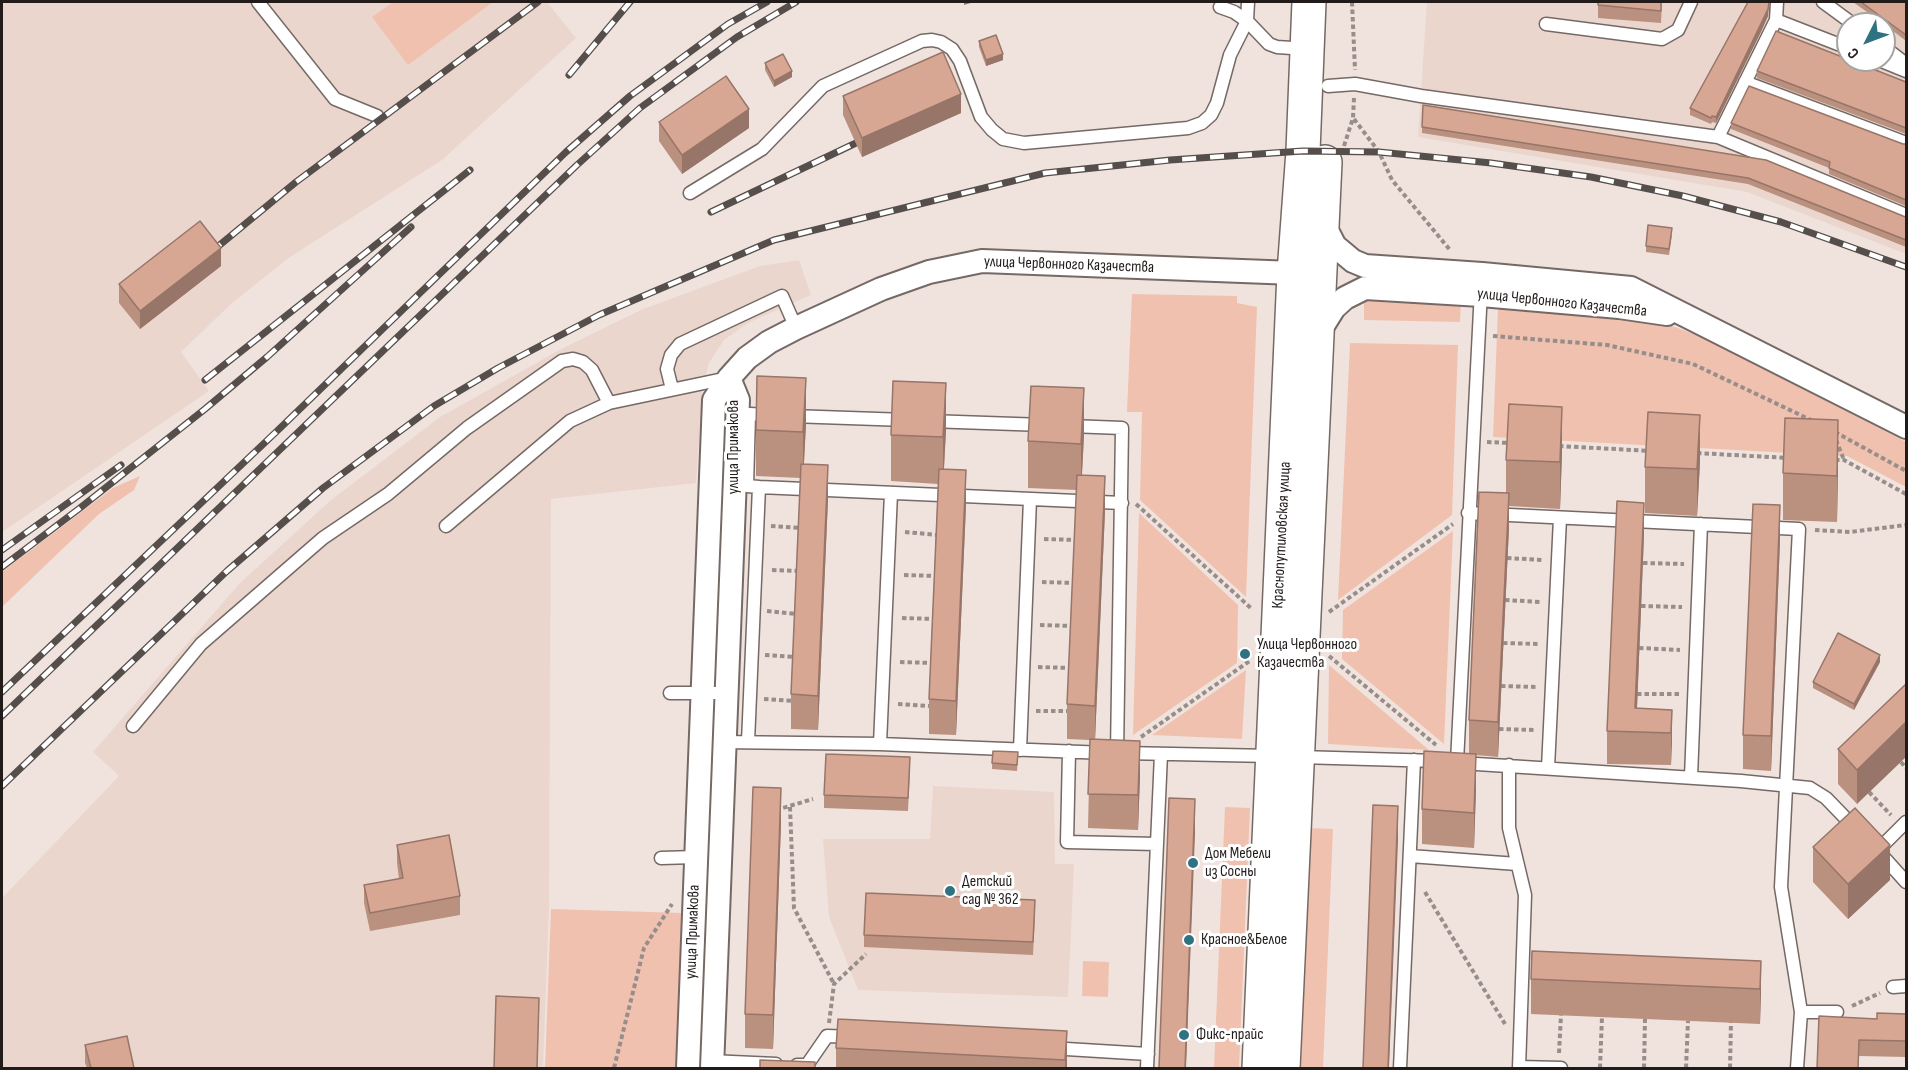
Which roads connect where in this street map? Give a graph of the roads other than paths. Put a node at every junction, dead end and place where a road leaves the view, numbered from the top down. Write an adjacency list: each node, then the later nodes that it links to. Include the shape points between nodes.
1 (258, 2): 17 (lane, via 334,99)
2 (1248, 2): 11 (lane)
3 (1309, 2): 14 (main road, Краснопутиловская улица)
4 (1325, 2): 16 (main road, Краснопутиловская улица)
5 (1691, 2): 12 (lane, via 1678,30 1662,39)
6 (1778, 2): 10 (lane)
7 (1823, 2): 9 (lane)
8 (1220, 7): 11 (lane)
9 (1837, 12)
10 (1776, 20): 13 (lane); 15 (lane)
11 (1247, 21): 14 (lane, via 1269,44); 20 (lane, via 1230,55 1211,115 1188,128 1024,143 1003,139 981,117 960,61 952,50 933,39 823,86 762,149)
12 (1546, 24)
13 (1836, 43)
14 (1307, 49): 23 (main road, Краснопутиловская улица)
15 (1745, 82): 18 (lane); 19 (lane)
16 (1328, 86): 18 (lane, via 1355,84); 22 (main road, Краснопутиловская улица)
17 (377, 116)
18 (1718, 137): 21 (lane)
19 (1906, 143)
20 (690, 193)
21 (1906, 215)
22 (1322, 220): 24 (street, улица Червонного Казачества, via 1335,246 1365,266); 26 (main road, Краснопутиловская улица)
23 (1294, 273): 25 (street, улица Червонного Казачества, via 982,261 930,272 881,289); 51 (main road, Краснопутиловская улица)
24 (1481, 284): 26 (street, улица Червонного Казачества, via 1365,288 1334,308); 30 (street, улица Червонного Казачества, via 1687,317); 35 (lane)
25 (796, 328): 27 (street, улица Червонного Казачества, via 747,358); 28 (lane, via 782,296 680,344 670,355 667,369)
26 (1316, 338): 51 (main road, Краснопутиловская улица)
27 (729, 378): 28 (lane); 39 (street, улица Примакова, via 714,400); 41 (street, улица Примакова, via 738,400)
28 (672, 389): 29 (lane)
29 (609, 404): 38 (lane, via 570,422); 42 (lane, via 592,370 583,362 562,361 467,428 388,494 323,538 201,644)
30 (1906, 427)
31 (759, 487): 32 (lane); 34 (lane, via 747,486 749,414 1122,428); 45 (lane)
32 (891, 493): 33 (lane); 46 (lane)
33 (1030, 499): 34 (lane); 47 (lane)
34 (1122, 503): 49 (lane)
35 (1468, 513): 36 (lane); 53 (lane)
36 (1560, 518): 37 (lane); 55 (lane)
37 (1701, 524): 56 (lane); 57 (lane, via 1799,529)
38 (446, 526)
39 (703, 692): 40 (lane); 41 (lane); 43 (street, улица Примакова)
40 (670, 693)
41 (726, 693): 44 (street, улица Примакова)
42 (133, 726)
43 (701, 741): 44 (lane); 61 (street, улица Примакова)
44 (724, 742): 45 (lane); 74 (street, улица Примакова)
45 (748, 742): 46 (lane)
46 (880, 744): 47 (lane)
47 (1020, 750): 48 (lane)
48 (1070, 752): 49 (lane); 60 (lane, via 1067,842)
49 (1117, 753): 50 (lane)
50 (1161, 754): 51 (lane); 60 (lane)
51 (1284, 757): 52 (lane); 76 (main road, Краснопутиловская улица); 77 (main road, Краснопутиловская улица)
52 (1414, 760): 53 (lane); 63 (lane)
53 (1457, 762): 54 (lane)
54 (1509, 765): 55 (lane); 64 (lane, via 1509,828)
55 (1548, 768): 56 (lane)
56 (1690, 777): 57 (lane)
57 (1785, 784): 59 (lane, via 1810,788 1826,798); 68 (lane, via 1781,887)
58 (1904, 824): 59 (lane)
59 (1870, 843): 65 (lane)
60 (1157, 844): 72 (lane)
61 (696, 857): 62 (lane); 73 (street, улица Примакова)
62 (661, 858)
63 (1409, 861): 64 (lane); 78 (lane)
64 (1518, 864): 79 (lane, via 1525,895)
65 (1906, 882)
66 (1906, 986): 67 (lane)
67 (1893, 987)
68 (1800, 1012): 69 (lane); 81 (lane)
69 (1837, 1012)
70 (863, 1038): 74 (lane, via 827,1036 807,1065)
71 (1041, 1048): 72 (lane)
72 (1148, 1054): 75 (lane)
73 (688, 1064): 74 (lane)
74 (712, 1065)
75 (1147, 1068)
76 (1259, 1068)
77 (1283, 1068)
78 (1400, 1068)
79 (1519, 1068): 80 (lane)
80 (1559, 1068)
81 (1797, 1068)

